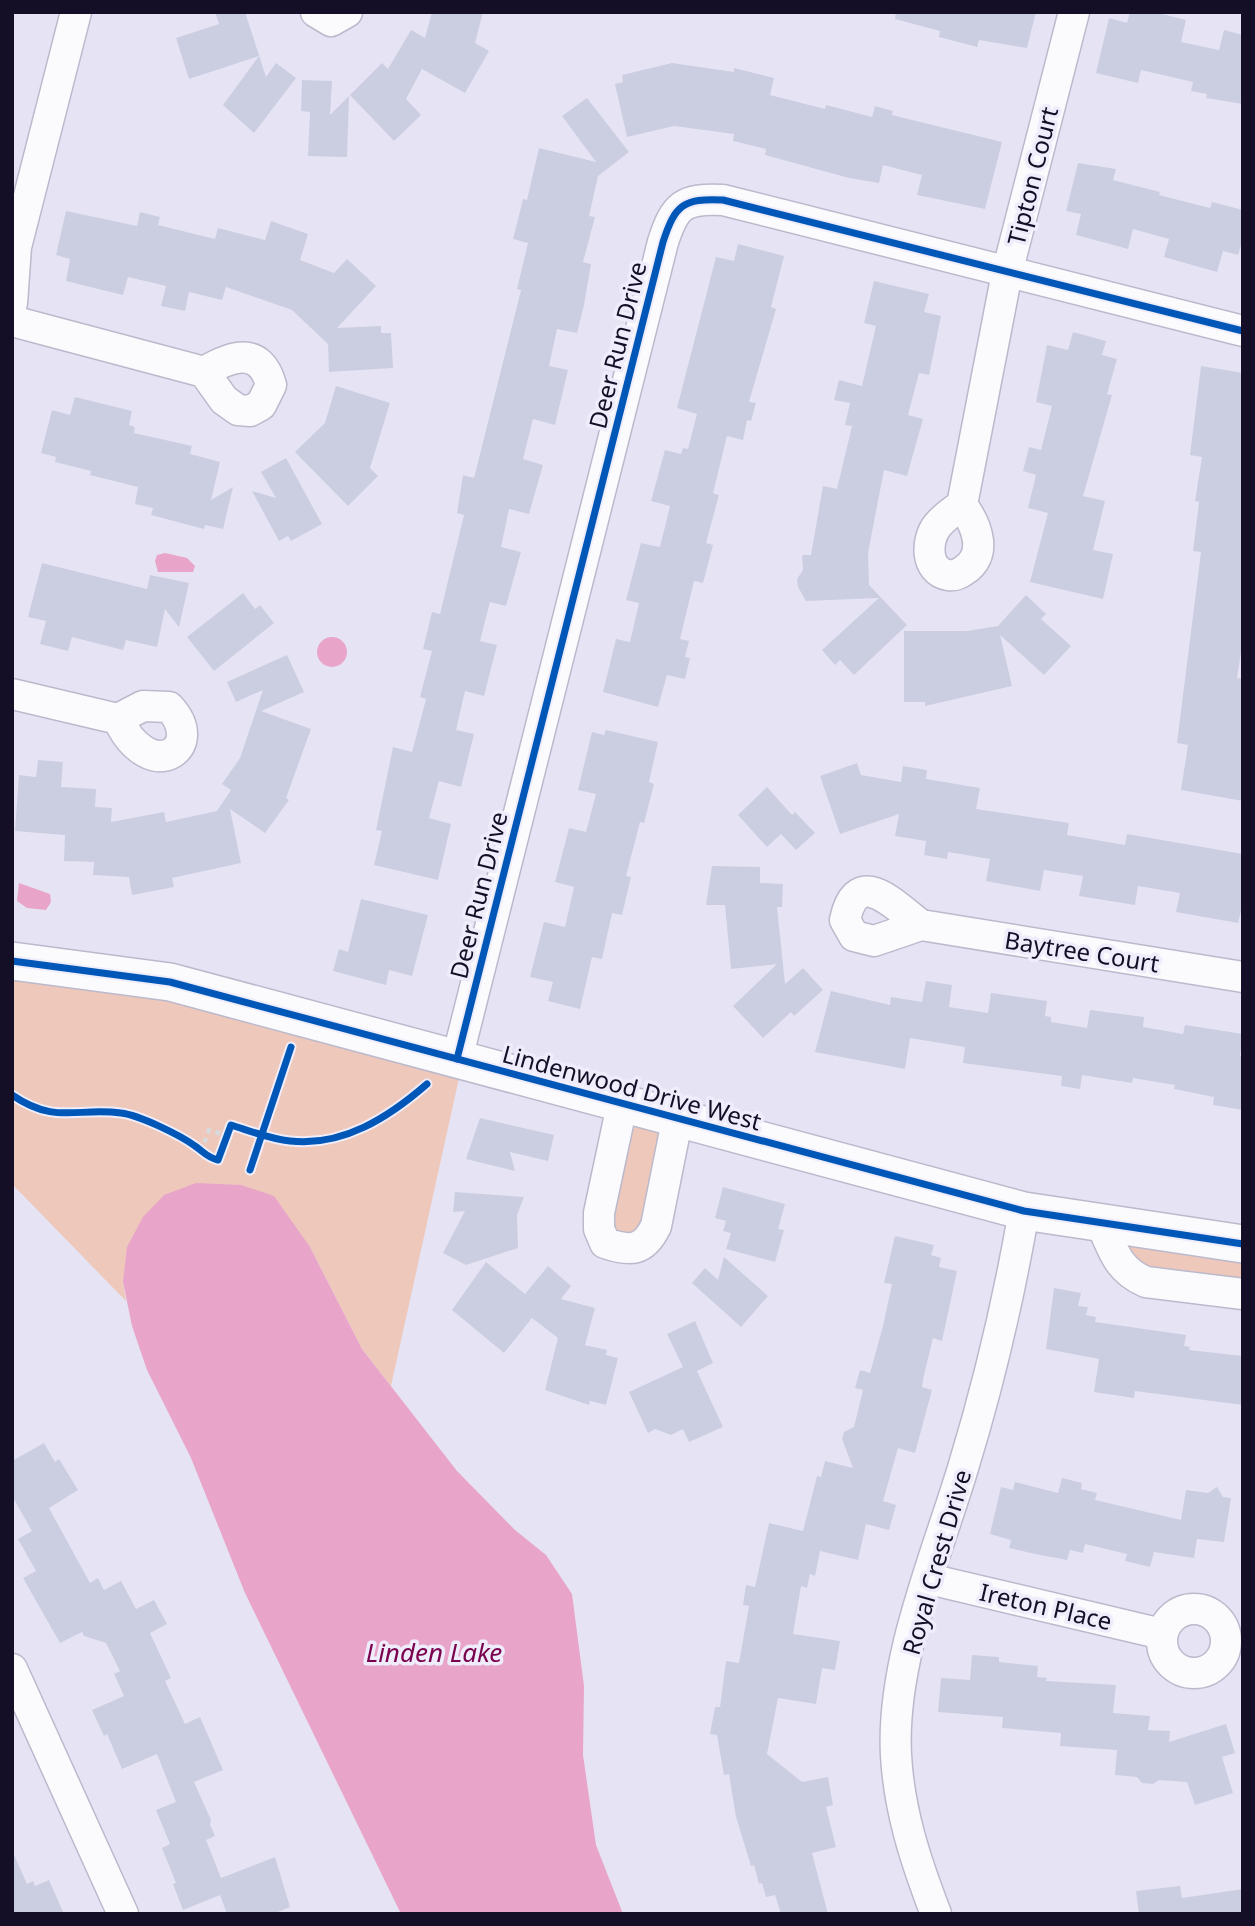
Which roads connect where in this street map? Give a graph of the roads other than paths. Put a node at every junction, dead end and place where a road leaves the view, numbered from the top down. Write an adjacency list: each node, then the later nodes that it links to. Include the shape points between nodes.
1 (76, 12): 6 (street, via 16,247)
2 (316, 12): 3 (street, via 331,21)
3 (347, 12)
4 (1074, 12): 5 (street, Tipton Court)
5 (1007, 273): 8 (street, Deer Run Drive); 10 (street, Tipton Court); 16 (street, Deer Run Drive, via 723,200 699,199 672,215)
6 (12, 303)
7 (12, 321): 9 (street)
8 (1243, 331)
9 (204, 372)
10 (962, 505)
11 (12, 694): 12 (street)
12 (118, 719)
13 (921, 925): 15 (street, Baytree Court)
14 (12, 961): 16 (street, Lindenwood Drive West, via 170,982)
15 (1243, 977)
16 (457, 1059): 17 (street, Lindenwood Drive West)
17 (622, 1105): 18 (street, Lindenwood Drive West); 18 (street, via 599,1213 605,1243 619,1248 635,1248 649,1241 656,1226)
18 (677, 1121): 19 (street, Lindenwood Drive West)
19 (1024, 1211): 20 (street, Lindenwood Drive West); 23 (street, Royal Crest Drive, via 989,1383)
20 (1102, 1225): 21 (street, Lindenwood Drive West); 22 (street, via 1117,1261 1131,1276)
21 (1243, 1244)
22 (1243, 1294)
23 (929, 1579): 24 (street, Ireton Place); 27 (street, Royal Crest Drive, via 899,1694 896,1753 911,1845)
24 (1162, 1634)
25 (12, 1669): 26 (street)
26 (123, 1914)
27 (936, 1914)

